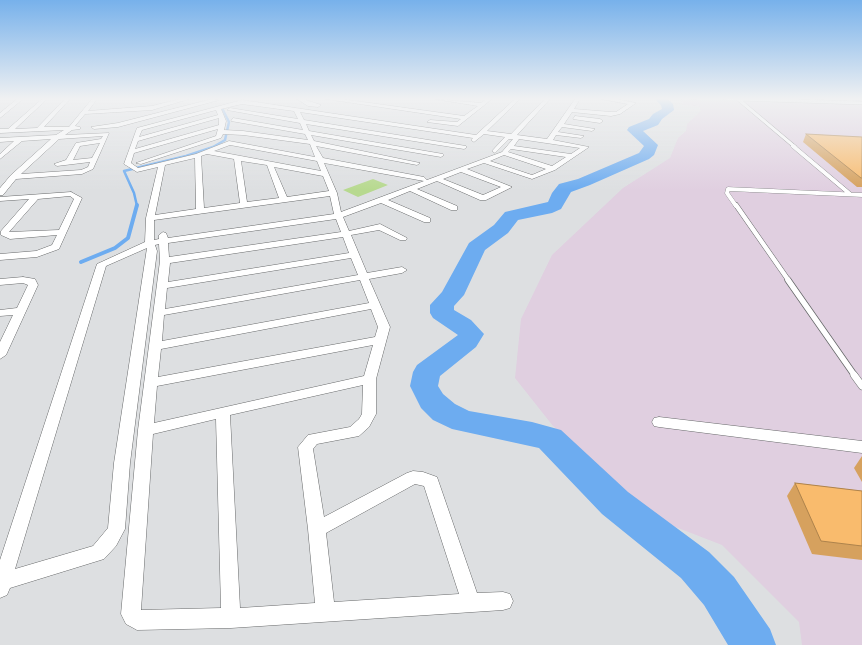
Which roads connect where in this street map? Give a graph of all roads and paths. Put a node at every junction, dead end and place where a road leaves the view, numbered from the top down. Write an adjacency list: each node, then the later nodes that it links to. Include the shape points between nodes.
1 (53, 129): 13 (street)
2 (69, 129): 22 (street)
3 (139, 129): 25 (street)
4 (175, 129): 25 (street)
5 (289, 129): 17 (street)
6 (305, 129): 17 (street)
7 (352, 129): 30 (street)
8 (445, 129): 19 (street)
9 (486, 129): 19 (street)
10 (520, 129): 20 (street)
11 (557, 129): 18 (street)
12 (773, 129): 58 (lane)
13 (38, 130): 15 (street)
14 (0, 131): 15 (street)
15 (9, 131)
16 (226, 131): 28 (street); 29 (street); 32 (street); 47 (street, via 215,139)
17 (307, 132): 29 (street); 35 (street)
18 (555, 133): 21 (street); 27 (street)
19 (481, 134): 20 (street); 30 (street)
20 (513, 136): 27 (street); 31 (street, via 516,139); 53 (street, via 494,152)
21 (581, 136)
22 (56, 137): 23 (street); 26 (street, via 106,134); 52 (street)
23 (21, 138): 24 (street); 37 (street)
24 (0, 140)
25 (135, 140): 32 (street)
26 (103, 141): 39 (street); 42 (street, via 78,144)
27 (549, 141): 36 (street, via 586,147)
28 (229, 143): 33 (street); 40 (street)
29 (312, 143): 40 (street); 43 (street)
30 (464, 147): 35 (street)
31 (507, 150): 36 (street); 41 (street); 48 (street)
32 (132, 152): 47 (street, via 127,164)
33 (208, 152): 34 (street); 38 (street)
34 (198, 155): 46 (street); 66 (street)
35 (441, 155): 43 (street)
36 (572, 156): 48 (street)
37 (0, 157)
38 (237, 158): 45 (street); 64 (street)
39 (94, 160): 42 (street); 52 (street, via 91,168 82,172)
40 (320, 160): 50 (street); 51 (street)
41 (485, 161): 48 (street, via 532,177); 49 (street)
42 (68, 162): 44 (street)
43 (417, 163): 50 (street)
44 (57, 164)
45 (269, 164): 51 (street); 62 (street)
46 (162, 165): 47 (street); 68 (street)
47 (133, 168)
48 (553, 169)
49 (462, 170): 54 (street); 54 (street, via 508,187 483,198)
50 (389, 172): 53 (street)
51 (326, 174): 57 (street)
52 (14, 177): 56 (street)
53 (424, 179): 67 (street)
54 (438, 179): 55 (street)
55 (411, 189): 63 (street); 65 (street)
56 (0, 193)
57 (333, 193): 62 (street); 67 (street)
58 (850, 194): 59 (lane); 90 (lane, via 739,188 728,189 727,193)
59 (862, 195)
60 (36, 196): 61 (street); 70 (street, via 78,196); 70 (street, via 4,233 10,236)
61 (0, 199)
62 (284, 200): 64 (street)
63 (382, 200): 67 (street); 69 (street)
64 (244, 206): 66 (street)
65 (454, 208)
66 (200, 212): 68 (street)
67 (338, 214): 71 (street); 73 (street)
68 (150, 218): 73 (street)
69 (427, 220)
70 (63, 232): 75 (street, via 56,247 37,254)
71 (346, 234): 72 (street, via 377,227); 74 (street); 76 (street)
72 (403, 238)
73 (157, 239): 76 (street); 96 (street, via 152,251); 98 (street, via 102,264)
74 (355, 255): 78 (street); 80 (street)
75 (0, 257)
76 (165, 261): 80 (street)
77 (402, 270): 78 (street)
78 (364, 278): 81 (street); 84 (street)
79 (0, 282): 82 (street, via 31,281 33,284)
80 (162, 286): 84 (street)
81 (375, 305): 85 (street, via 384,327); 86 (street)
82 (20, 311): 83 (street); 87 (street)
83 (0, 313)
84 (159, 313): 86 (street)
85 (381, 340): 88 (street); 89 (street)
86 (155, 346): 89 (street)
87 (1, 351)
88 (370, 379): 91 (street); 97 (street, via 369,414 364,423 354,432 313,439 305,447)
89 (151, 383): 93 (street)
90 (862, 386)
91 (223, 412): 93 (street); 102 (street)
92 (659, 422): 94 (street)
93 (145, 430): 95 (street)
94 (862, 447)
95 (143, 454): 96 (street); 102 (street, via 131,614 137,620)
96 (122, 463): 98 (street, via 116,529 110,540 98,552)
97 (317, 529): 100 (street, via 413,477 423,478 431,482); 101 (street)
98 (1, 585)
99 (503, 601): 100 (street)
100 (471, 603): 101 (street)
101 (326, 612): 102 (street)
102 (231, 618)

